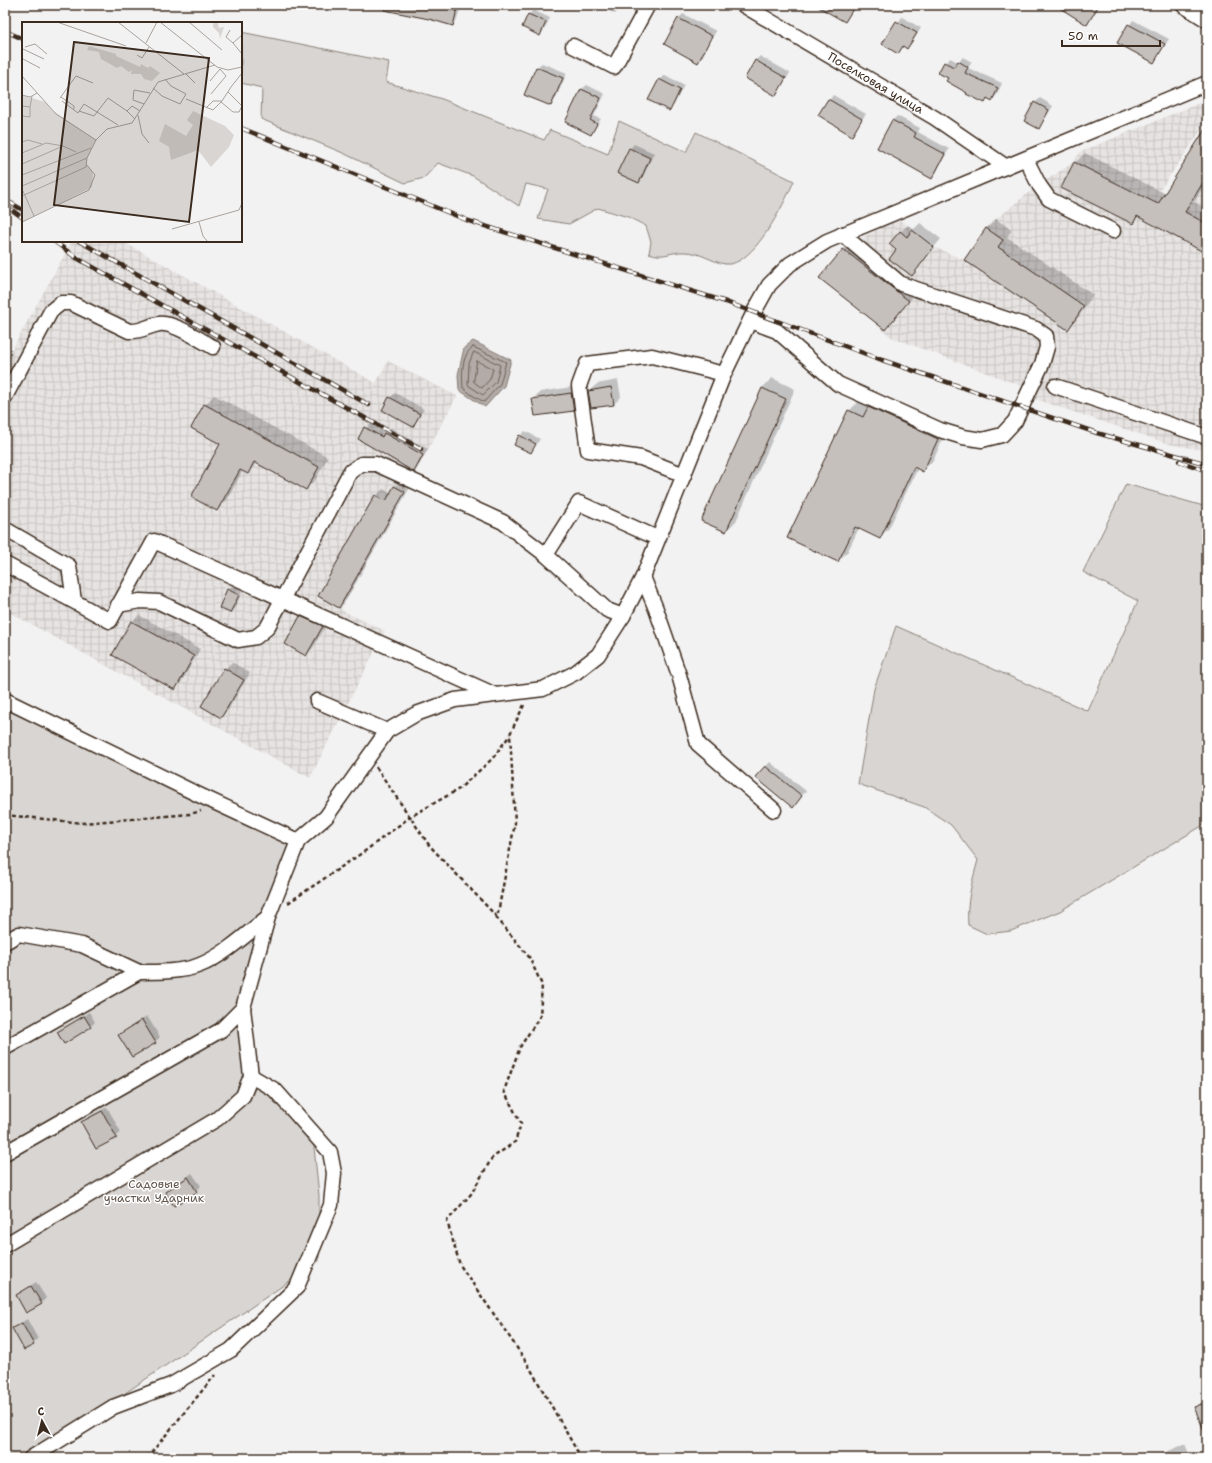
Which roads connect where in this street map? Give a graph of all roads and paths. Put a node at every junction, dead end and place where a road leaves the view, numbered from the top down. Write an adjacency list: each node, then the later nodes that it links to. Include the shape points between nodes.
1 (648, 5): 5 (street, via 614,67)
2 (743, 5): 8 (street, Поселковая улица, via 935,118)
3 (1182, 5): 4 (street)
4 (1207, 20)
5 (573, 46)
6 (1207, 83): 7 (street)
7 (1026, 159): 8 (street); 9 (street, via 1049,199)
8 (1005, 166): 10 (street)
9 (1113, 231)
10 (842, 234): 11 (street, via 790,264 769,285); 11 (street, via 901,284 1036,329 1046,336 1047,346 1042,364 1015,421 1002,435 982,440 962,437 940,430 838,384 777,331)
11 (750, 321): 13 (street)
12 (213, 347): 15 (street, via 170,324 159,324 139,332 129,331 71,303 61,303 51,311)
13 (724, 374): 17 (street); 17 (street, via 652,356 587,364 579,386 588,450 640,458)
14 (1055, 386): 16 (street)
15 (5, 397)
16 (1207, 437)
17 (684, 475): 19 (street)
18 (5, 529): 24 (street, via 69,566)
19 (658, 538): 20 (street, via 579,503); 22 (street)
20 (546, 556): 23 (street, via 503,522 376,464 361,464 350,472); 26 (street, via 607,610)
21 (5, 564): 24 (street)
22 (643, 577): 26 (street); 35 (street, via 679,675 698,744)
23 (281, 599): 25 (street, via 267,628 256,637 238,640 159,602 140,601); 25 (street, via 154,541); 28 (street)
24 (74, 601): 25 (street, via 110,621)
25 (118, 605)
26 (623, 616): 27 (street, via 598,655 575,673 543,689)
27 (530, 690): 28 (street); 32 (path)
28 (493, 694): 31 (street, via 455,700 416,714)
29 (5, 700): 34 (street)
30 (317, 701): 31 (street)
31 (387, 731): 33 (street)
32 (510, 734): 37 (path, via 492,759 459,789); 41 (path, via 515,822)
33 (369, 757): 37 (path); 38 (street, via 326,816)
34 (220, 805): 36 (path, via 190,814 83,823); 38 (street)
35 (774, 810)
36 (5, 815)
37 (410, 817): 39 (path); 41 (path, via 429,845)
38 (298, 842): 40 (street)
39 (287, 904)
40 (268, 917): 45 (street, via 227,949 200,965 164,972); 46 (street)
41 (497, 918): 54 (path, via 529,957 542,985 540,1016 520,1047 504,1090 521,1124 515,1142 492,1158 471,1194 447,1221 460,1265 526,1361)
42 (5, 930): 43 (street)
43 (19, 934): 44 (street); 45 (street, via 82,945)
44 (5, 942)
45 (139, 972): 47 (street)
46 (243, 1008): 48 (street); 49 (street, via 220,1030)
47 (5, 1048)
48 (251, 1076): 50 (street, via 243,1096 217,1119); 52 (street, via 275,1090 330,1152 334,1173 331,1205 297,1287 231,1350 171,1385 113,1407)
49 (5, 1153)
50 (5, 1245)
51 (216, 1372): 53 (path, via 209,1384)
52 (31, 1458)
53 (147, 1458)
54 (581, 1458)

